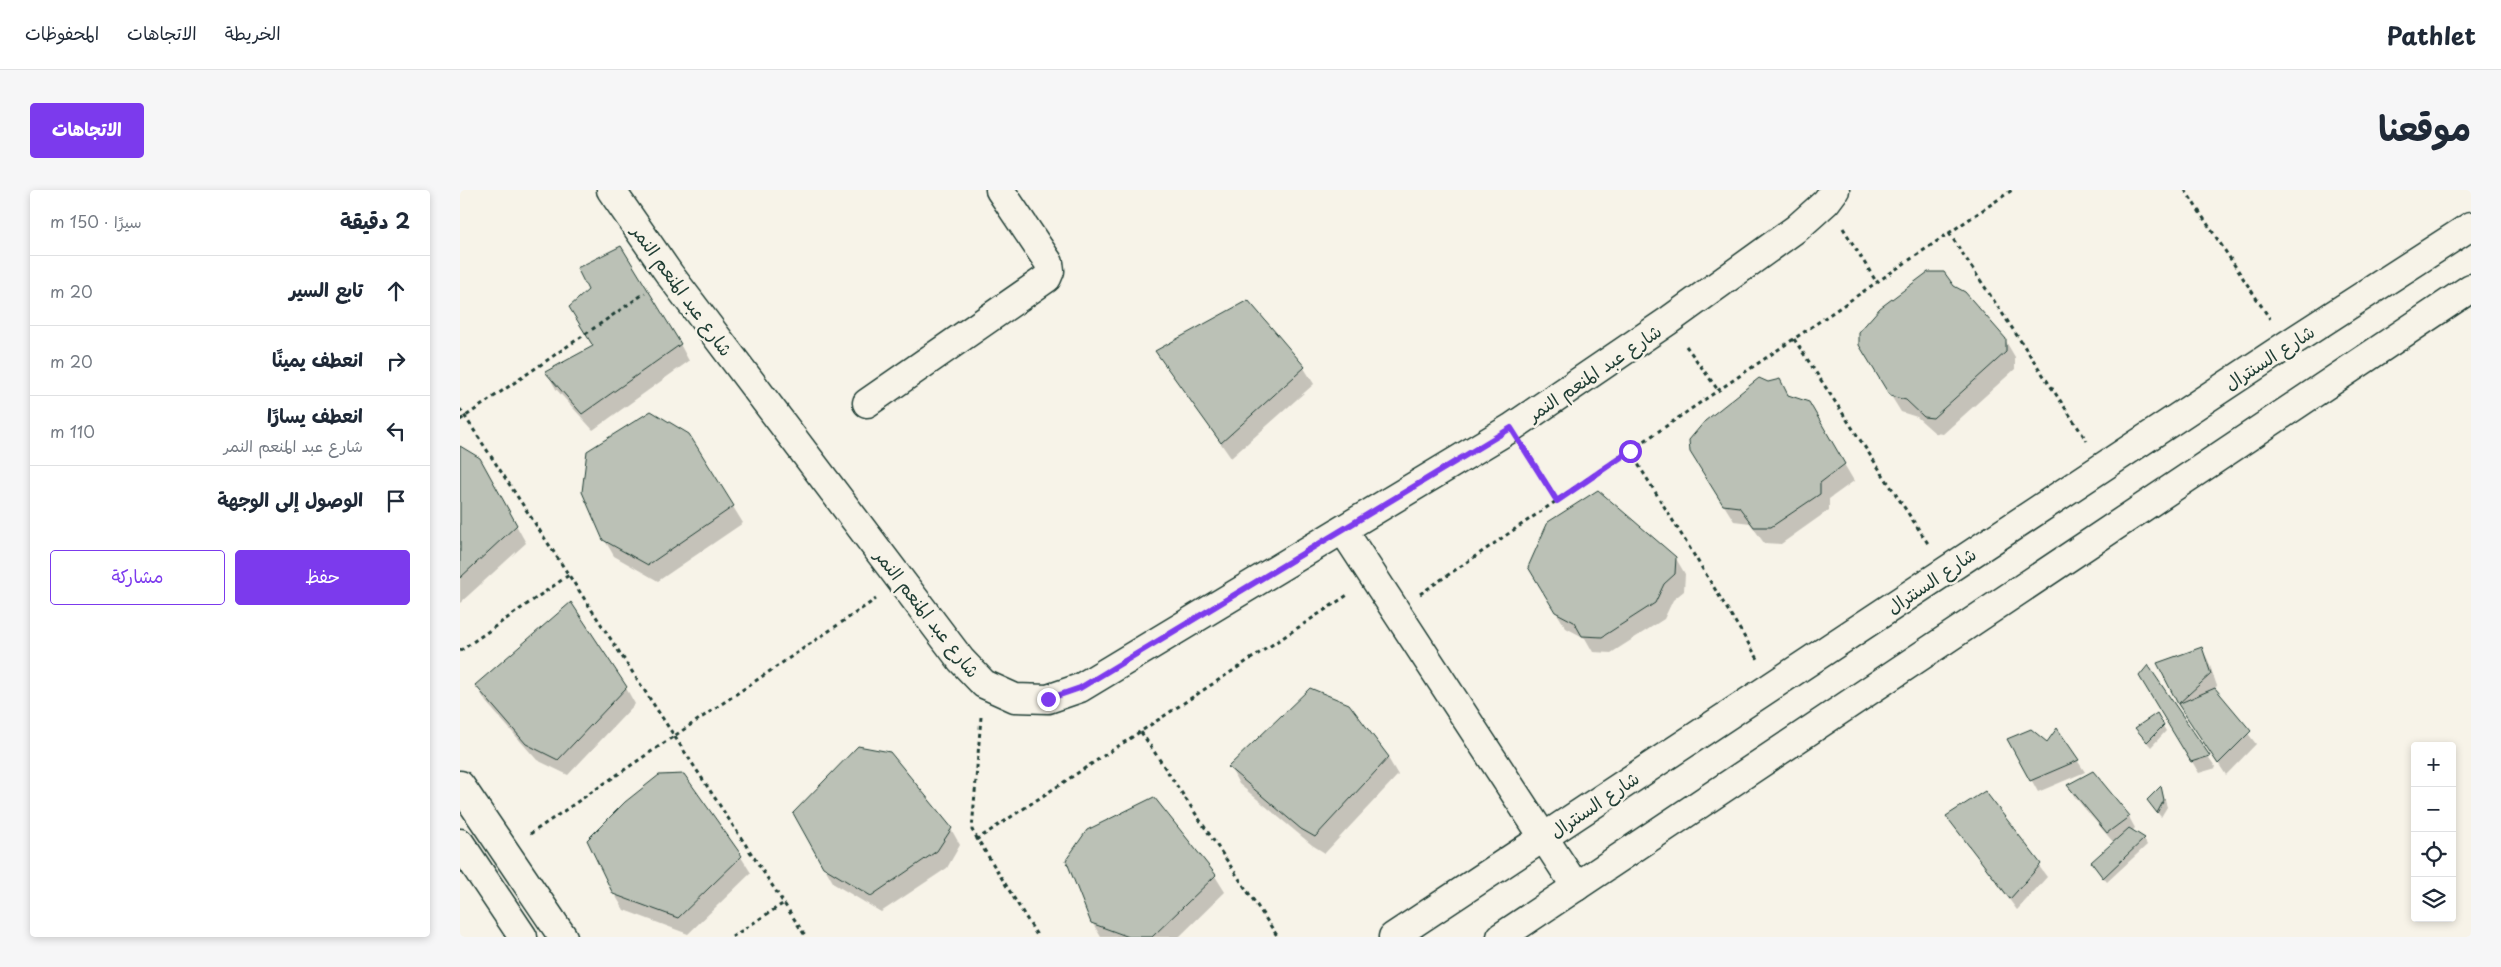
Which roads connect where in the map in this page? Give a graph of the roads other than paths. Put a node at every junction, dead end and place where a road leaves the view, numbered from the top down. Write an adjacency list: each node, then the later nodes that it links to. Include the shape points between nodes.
1 (611, 190): 7 (street, شارع عبد المنعم النمر, via 670,275 961,660 984,684 1015,698 1048,699 1080,688)
2 (1000, 190): 6 (street, via 1049,263 1047,278)
3 (1831, 196): 7 (street, شارع عبد المنعم النمر, via 1797,228 1668,321 1511,428)
4 (2471, 226): 9 (street, شارع السنترال, via 2287,344)
5 (2471, 288): 11 (street)
6 (867, 403)
7 (1343, 530): 9 (street)
8 (460, 784): 13 (street)
9 (1544, 837): 11 (street); 14 (street, شارع السنترال)
10 (460, 844): 12 (street)
11 (1576, 887): 15 (street)
12 (523, 937)
13 (562, 937)
14 (1393, 937)
15 (1501, 937)

